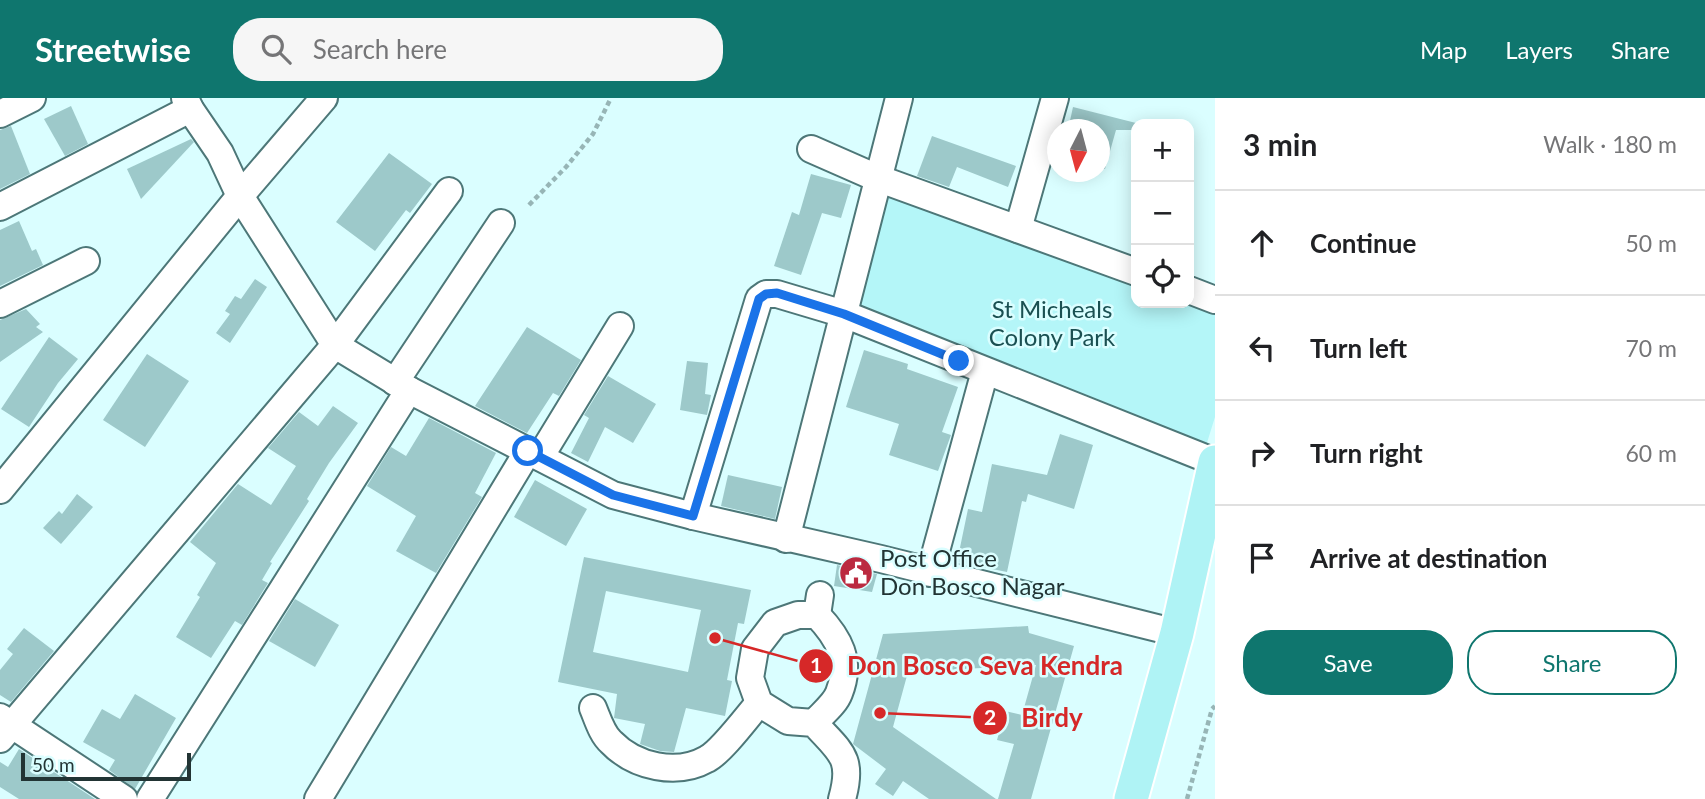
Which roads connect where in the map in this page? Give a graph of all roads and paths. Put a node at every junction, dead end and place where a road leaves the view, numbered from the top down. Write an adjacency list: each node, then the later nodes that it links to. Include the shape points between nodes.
1 (32, 98): 7 (street)
2 (324, 98): 11 (street)
3 (611, 98): 12 (path, via 593,134)
4 (899, 98): 9 (street)
5 (1055, 98): 15 (street)
6 (187, 104): 11 (street, via 220,153); 13 (street)
7 (0, 114)
8 (811, 149): 9 (street)
9 (877, 178): 15 (street); 21 (street)
10 (449, 191): 23 (street)
11 (240, 195): 23 (street); 28 (street)
12 (529, 205)
13 (0, 207)
14 (501, 223): 25 (street)
15 (1018, 229): 17 (street)
16 (86, 261): 20 (street)
17 (1131, 270)
18 (1194, 292): 19 (street)
19 (1215, 300)
20 (0, 304)
21 (844, 314): 24 (street); 29 (street, via 777,293 759,299); 30 (street)
22 (620, 326): 26 (street)
23 (335, 345): 25 (street); 37 (street)
24 (985, 371): 27 (street); 31 (street)
25 (402, 386): 26 (street); 39 (street)
26 (534, 454): 29 (street, via 613,495); 40 (street)
27 (1215, 462): 32 (main road)
28 (0, 490)
29 (693, 516): 30 (street)
30 (786, 539): 31 (street)
31 (930, 573): 32 (street)
32 (1177, 633): 42 (main road)
33 (760, 703): 35 (street, via 710,758 686,768 660,767 635,759 611,742); 36 (street, via 788,721); 36 (street, via 750,678 755,649 775,623 818,605 843,648 844,674 839,695)
34 (1215, 706): 43 (path)
35 (593, 708)
36 (814, 723): 41 (street, via 845,758 848,778)
37 (4, 727): 38 (street)
38 (124, 799)
39 (150, 799)
40 (317, 799)
41 (842, 799)
42 (1132, 799)
43 (1187, 799)

